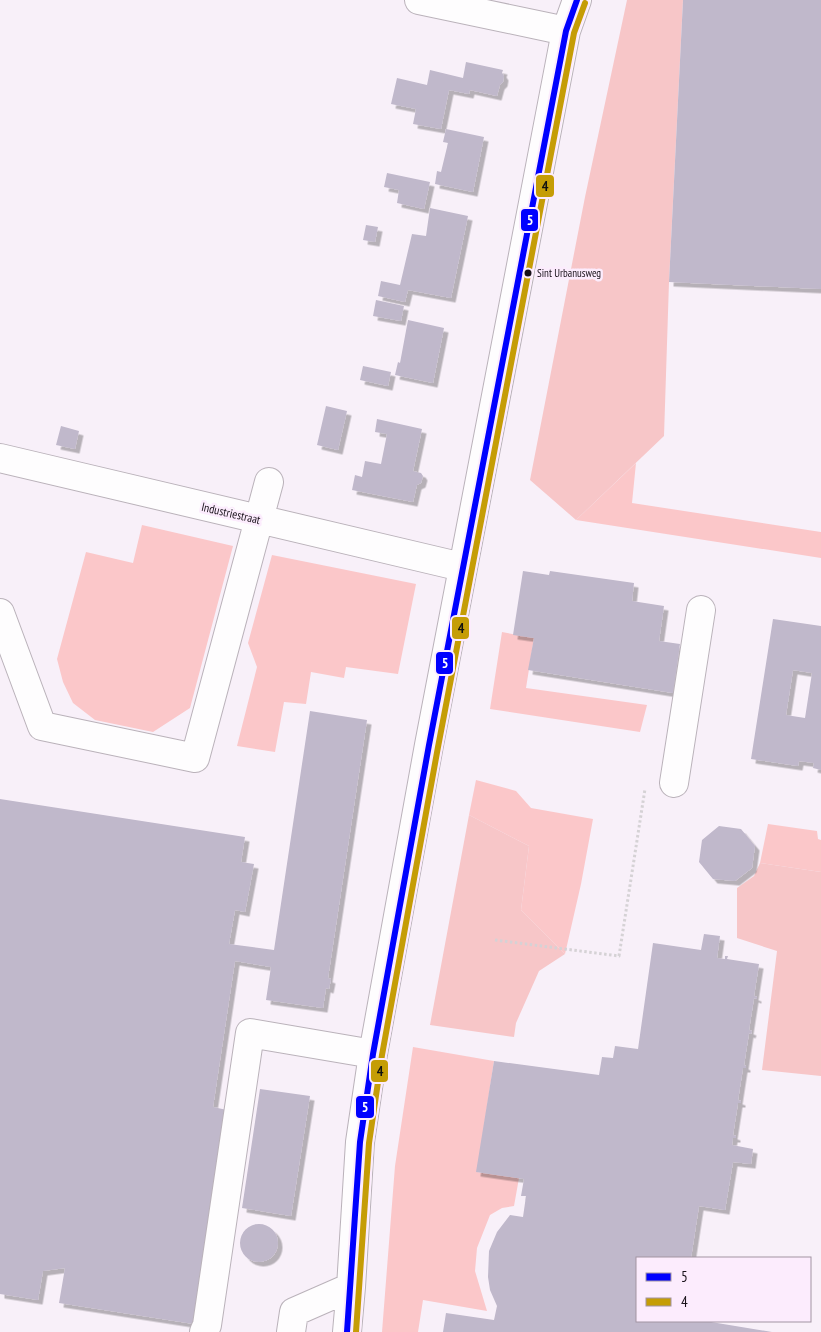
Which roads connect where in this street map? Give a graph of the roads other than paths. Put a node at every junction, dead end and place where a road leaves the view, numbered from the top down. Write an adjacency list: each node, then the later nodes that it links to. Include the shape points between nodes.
1 (418, 0): 3 (street)
2 (577, 0): 3 (street)
3 (566, 31): 7 (street)
4 (0, 458): 6 (street, Industriestraat)
5 (269, 482): 6 (street)
6 (260, 519): 7 (street, Industriestraat); 9 (street, via 195,758 42,726)
7 (462, 567): 11 (street)
8 (700, 610): 10 (street)
9 (0, 613)
10 (674, 783)
11 (373, 1054): 12 (street, via 360,1142); 13 (street, via 250,1032)
12 (351, 1287): 14 (street, via 294,1312); 15 (street)
13 (204, 1332)
14 (291, 1332)
15 (347, 1332)

